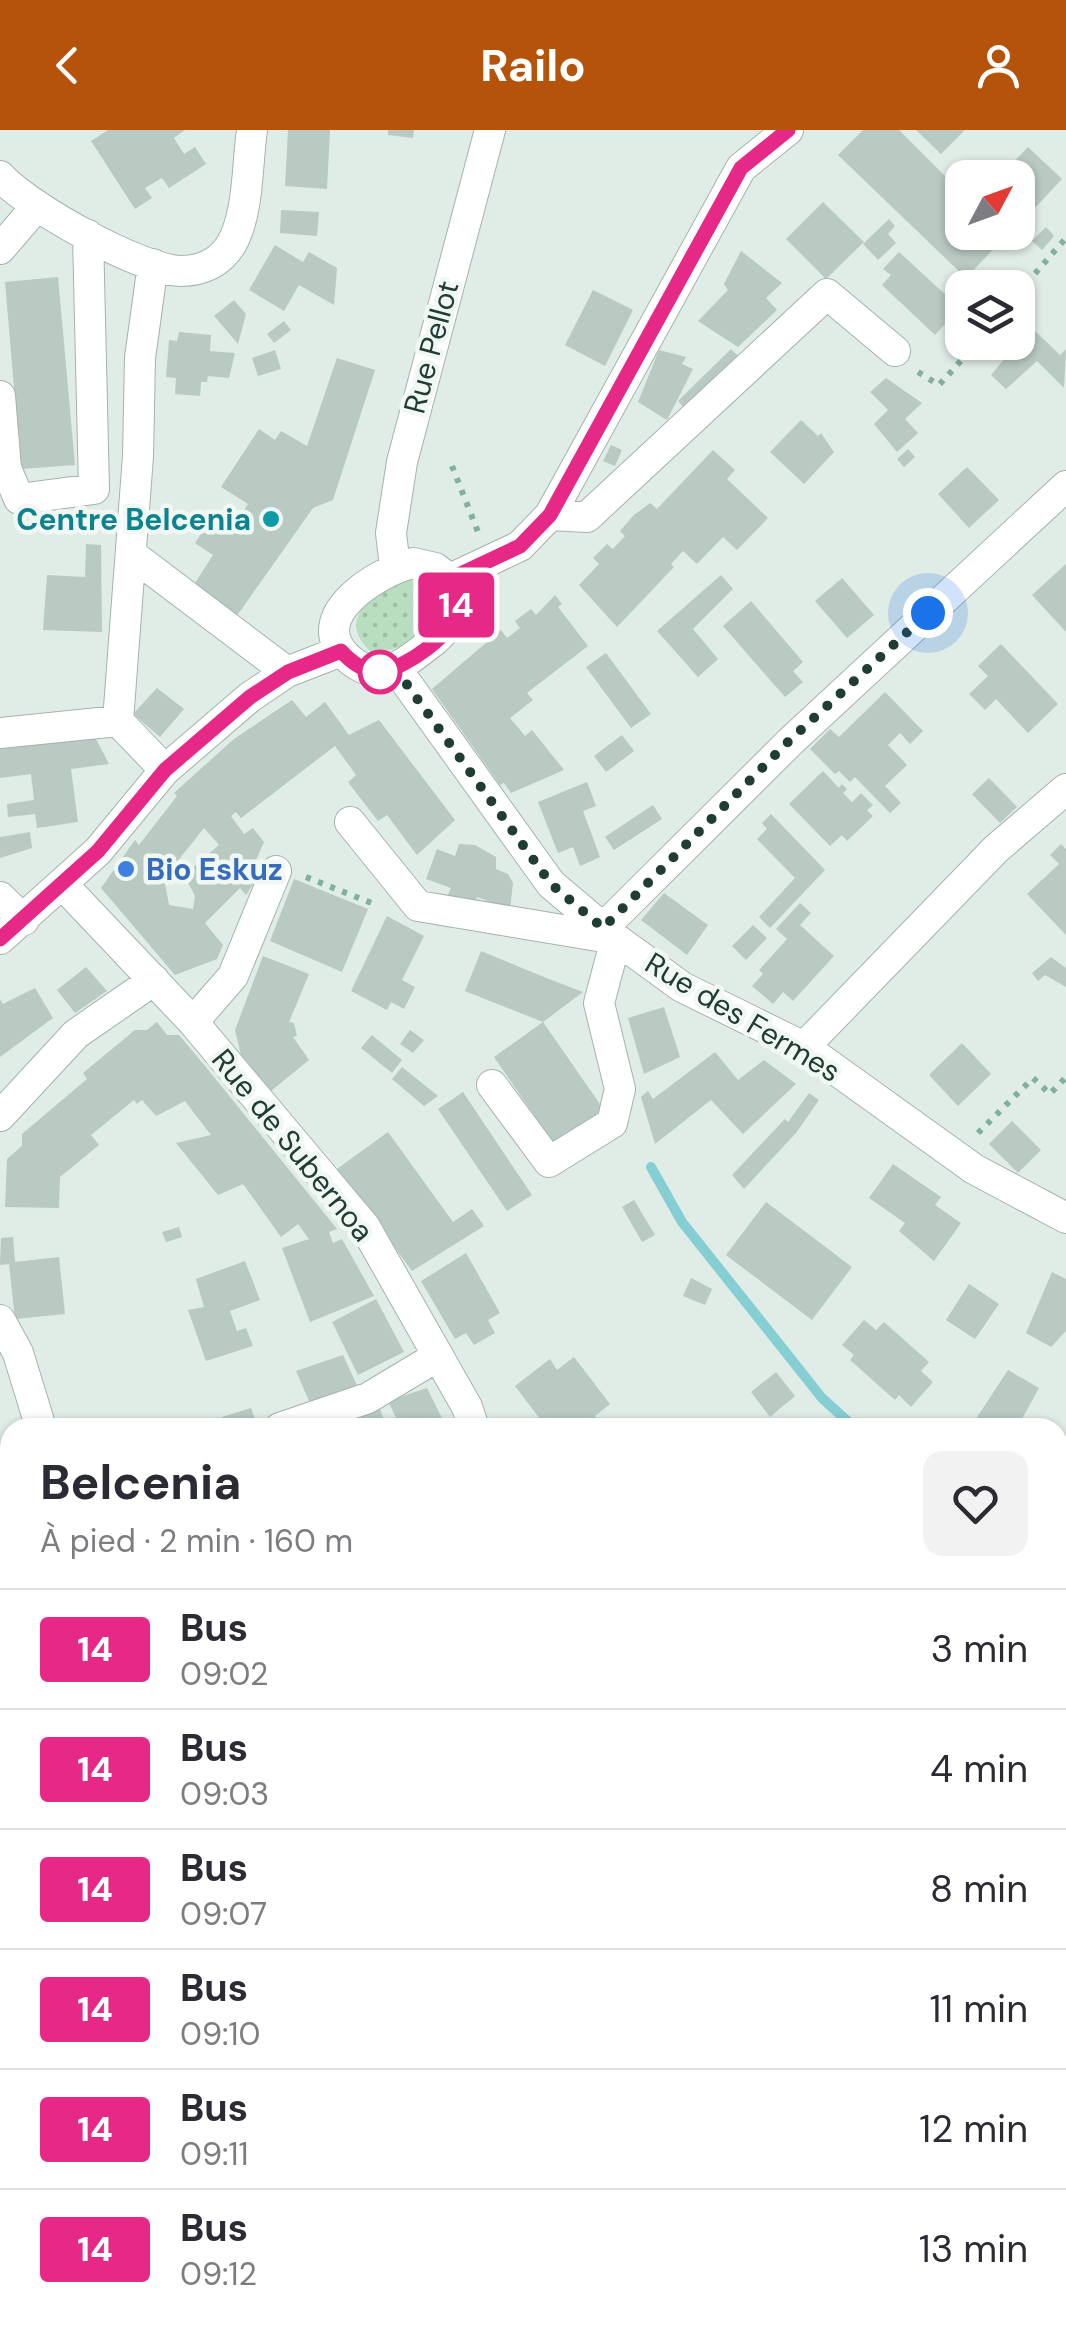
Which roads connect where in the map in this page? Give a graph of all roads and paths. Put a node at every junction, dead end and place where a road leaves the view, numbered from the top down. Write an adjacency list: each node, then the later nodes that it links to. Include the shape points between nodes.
1 (252, 130): 9 (street, via 232,243 204,268)
2 (490, 130): 19 (street, Rue Pellot, via 476,218 391,534)
3 (788, 130): 16 (street, via 741,168)
4 (0, 176): 5 (street)
5 (37, 206): 6 (street); 8 (street)
6 (88, 236): 9 (street); 13 (street, via 94,489 20,498 6,468)
7 (1066, 238): 10 (path)
8 (0, 249)
9 (152, 264): 18 (street, via 140,358)
10 (1035, 273)
11 (894, 351): 12 (path, via 939,385); 16 (street, via 826,294 587,517)
12 (962, 360)
13 (0, 396)
14 (452, 466): 17 (path, via 480,540)
15 (1066, 486): 34 (street, via 790,740)
16 (550, 515): 20 (street, via 520,546)
17 (494, 535)
18 (131, 554): 23 (street); 24 (street)
19 (395, 568): 20 (street, via 413,563); 21 (street, via 341,610 334,638)
20 (450, 579): 22 (street, via 457,612 449,628)
21 (341, 651): 22 (street, via 364,668); 23 (street)
22 (395, 668): 34 (street, Rue des Fermes, via 551,884)
23 (288, 672): 26 (street)
24 (118, 721): 25 (street); 26 (street)
25 (0, 733)
26 (165, 770): 30 (street)
27 (1066, 789): 37 (street, via 996,849)
28 (350, 822): 32 (street)
29 (276, 871): 32 (path, via 376,904); 36 (street, via 233,976)
30 (64, 886): 33 (street); 35 (street, Rue de Subernoa)
31 (0, 896): 33 (street)
32 (418, 906): 34 (street)
33 (12, 930)
34 (609, 934): 37 (street, Rue des Fermes, via 682,987); 39 (street, via 599,1003 620,1089 612,1123 549,1162)
35 (154, 980): 36 (street, Rue de Subernoa); 40 (street, via 76,1034)
36 (194, 1022): 44 (street, Rue de Subernoa, via 364,1227)
37 (804, 1047): 42 (street, Rue des Fermes, via 974,1170)
38 (1066, 1077): 41 (path, via 1050,1094 1033,1078)
39 (492, 1086)
40 (0, 1116)
41 (972, 1136)
42 (1066, 1218)
43 (0, 1320): 45 (street)
44 (438, 1356): 46 (street, via 368,1398); 47 (street, Rue de Subernoa)
45 (38, 1418)
46 (309, 1418)
47 (469, 1418)

